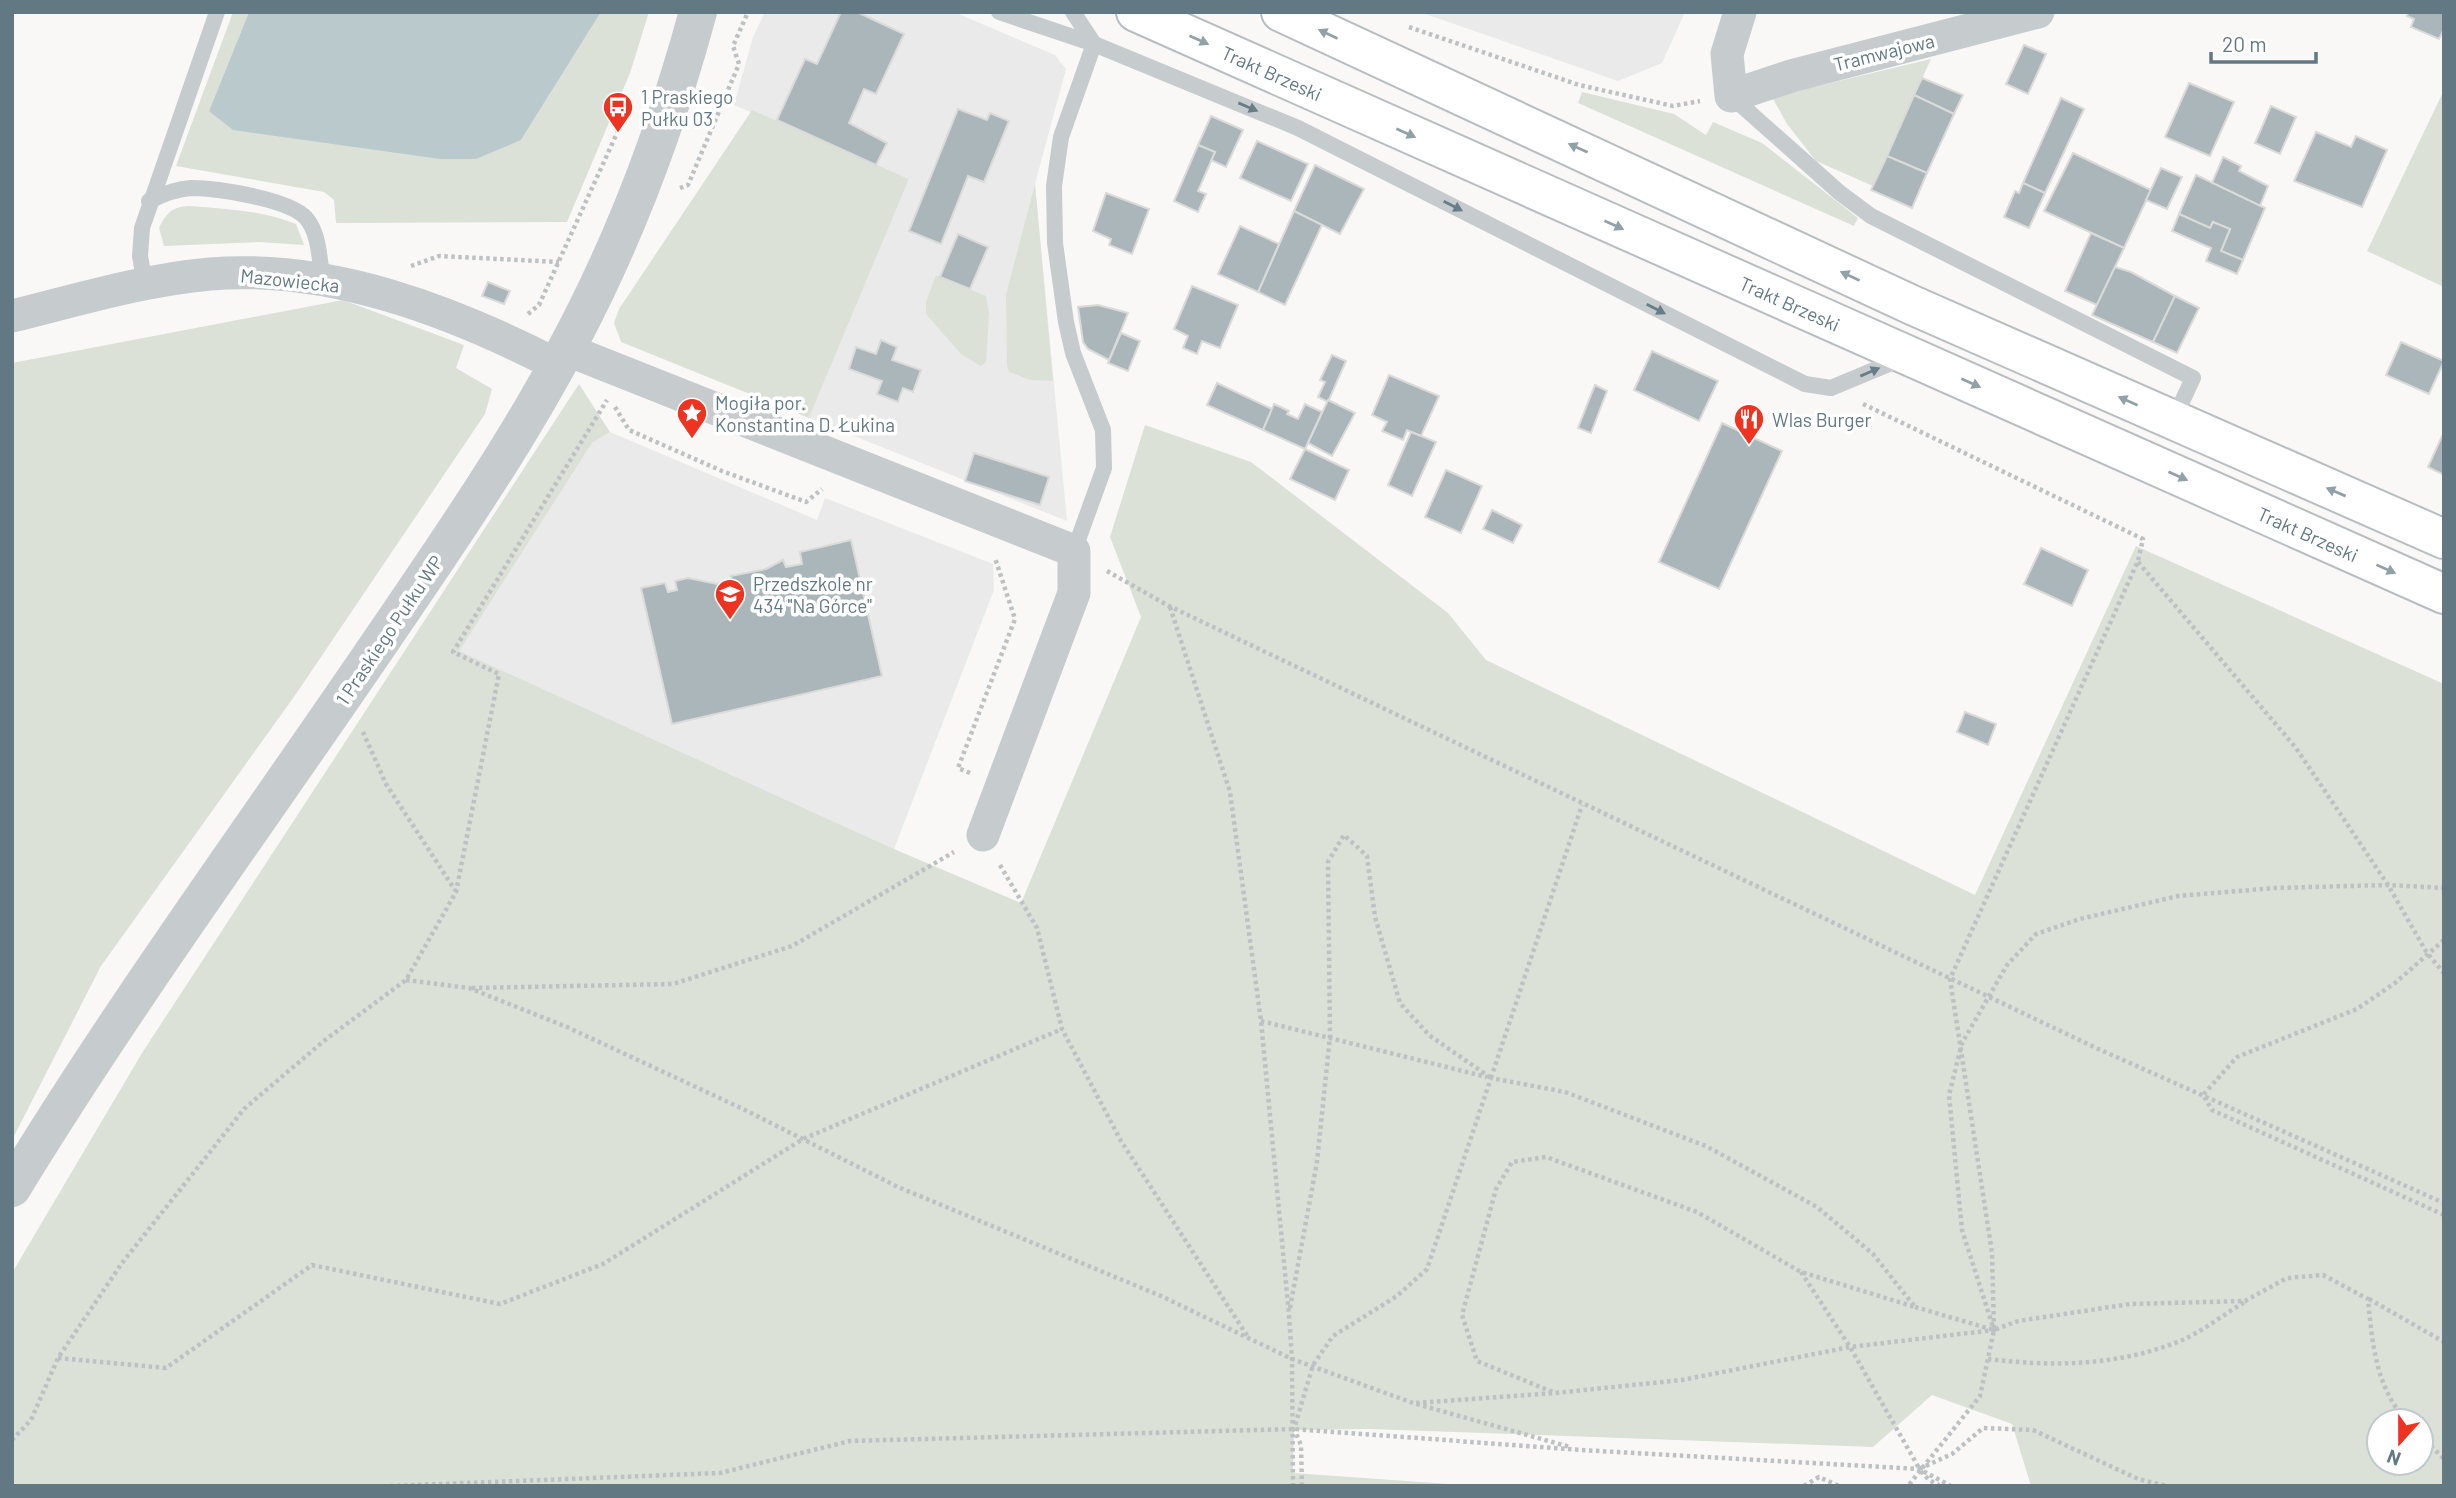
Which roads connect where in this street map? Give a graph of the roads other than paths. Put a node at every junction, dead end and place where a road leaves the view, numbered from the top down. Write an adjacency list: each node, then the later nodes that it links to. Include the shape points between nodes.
1 (217, 12): 11 (lane)
2 (999, 12): 9 (lane)
3 (1073, 12): 9 (lane)
4 (1136, 12): 15 (main road, Trakt Brzeski, one-way to 15)
5 (1281, 12): 17 (main road, one-way to 5)
6 (1740, 12): 10 (street, via 1727,54)
7 (2038, 12): 10 (street, Tramwajowa)
8 (699, 19): 16 (street, 1 Praskiego Pułku WP, via 632,206)
9 (1094, 44): 15 (lane, one-way to 15, via 1298,128 1805,384 1831,388); 19 (lane, via 1061,137 1054,186 1055,243 1066,322 1073,353 1103,429 1104,468)
10 (1731, 96): 17 (lane, via 1871,216 2193,378)
11 (149, 201): 12 (lane, via 193,188 288,206 305,216 314,230); 13 (lane, via 140,256)
12 (323, 281): 13 (street, Mazowiecka, via 211,274); 16 (street, Mazowiecka, via 426,308 522,347)
13 (145, 284): 14 (street, Mazowiecka)
14 (12, 316)
15 (1909, 356): 20 (main road, Trakt Brzeski, one-way to 20)
16 (561, 357): 19 (street, Mazowiecka); 22 (street, 1 Praskiego Pułku WP, via 493,473 83,1072)
17 (2173, 421): 18 (main road, one-way to 17)
18 (2444, 539)
19 (1074, 551): 21 (street, via 1074,593)
20 (2444, 594)
21 (983, 835)
22 (12, 1188)

